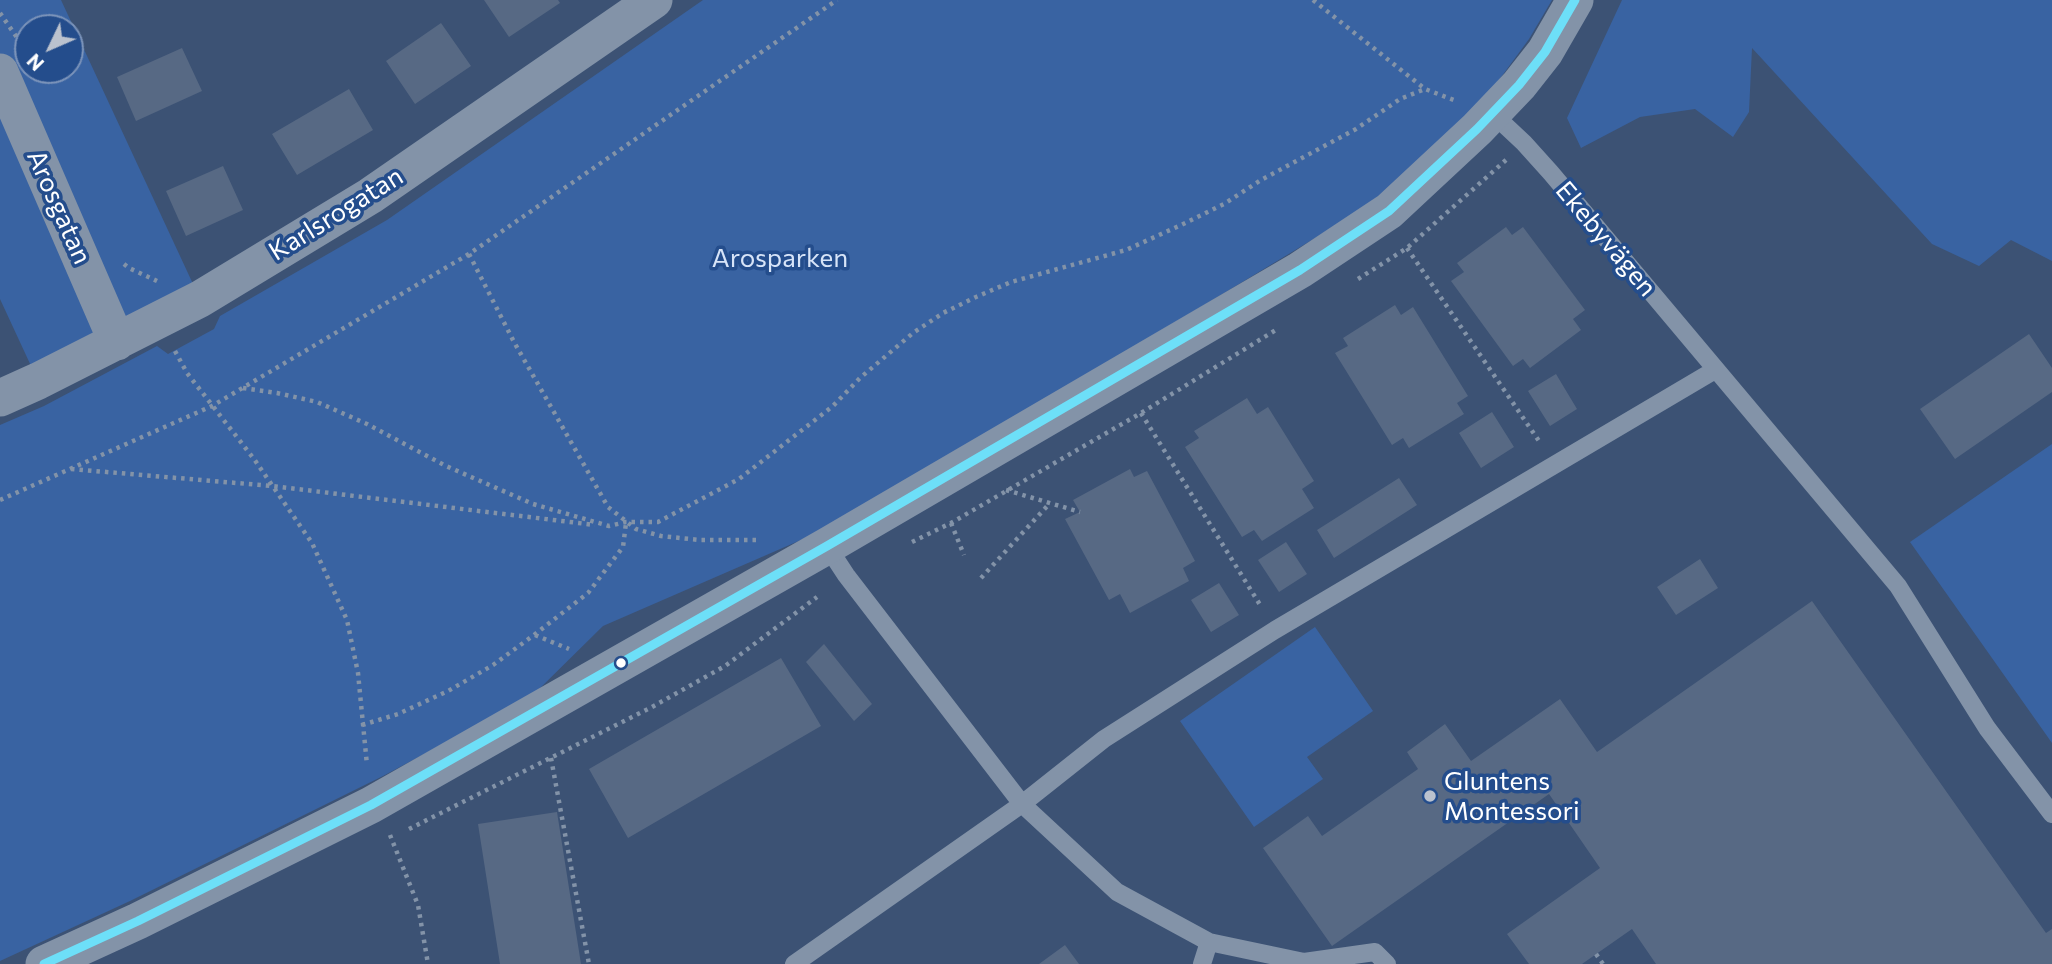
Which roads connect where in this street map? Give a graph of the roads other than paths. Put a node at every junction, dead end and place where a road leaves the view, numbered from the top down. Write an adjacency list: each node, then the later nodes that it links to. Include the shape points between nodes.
1 (654, 0): 5 (street, Karlsrogatan, via 370,196 200,299)
2 (1575, 0): 4 (street, via 1545,52)
3 (10, 58): 5 (street, Arosgatan)
4 (1492, 113): 6 (lane, Ekebyvägen, via 1551,173); 8 (street, via 1389,211 1300,270)
5 (117, 342): 7 (street, Karlsrogatan)
6 (1715, 370): 9 (lane, via 1275,630 1104,739); 10 (lane, Ekebyvägen, via 1898,586 1987,728)
7 (0, 398)
8 (827, 546): 9 (lane); 12 (street, via 371,805)
9 (1022, 804): 11 (lane, via 1117,892); 13 (lane)
10 (2052, 814)
11 (1209, 942): 14 (lane); 15 (lane, via 1304,962 1375,952)
12 (44, 964)
13 (794, 964)
14 (1202, 964)
15 (1387, 964)

